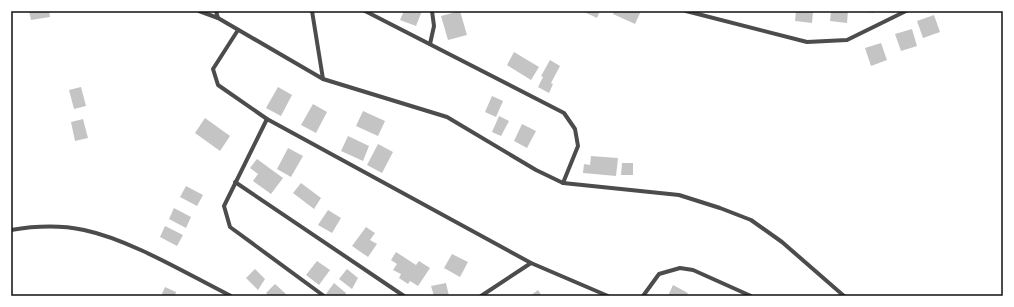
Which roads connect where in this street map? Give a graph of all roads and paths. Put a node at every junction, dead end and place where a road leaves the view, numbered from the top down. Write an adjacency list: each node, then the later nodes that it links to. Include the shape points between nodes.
1 (200, 11): 8 (street)
2 (216, 11): 8 (street)
3 (312, 11): 11 (street)
4 (365, 11): 10 (street)
5 (432, 11): 10 (street, via 434,26)
6 (686, 11): 7 (street, via 807,42 847,40)
7 (906, 11)
8 (218, 18): 9 (street)
9 (238, 30): 11 (street); 12 (street, via 213,69 218,85)
10 (430, 44): 14 (street, via 564,113 575,129 578,146)
11 (323, 79): 14 (street, via 447,117 536,170)
12 (267, 119): 13 (street); 16 (street)
13 (235, 182): 18 (street, via 224,206 230,226); 19 (street)
14 (563, 183): 24 (street, via 679,195 751,220 782,242)
15 (11, 230): 17 (street, via 36,226 84,230 127,244)
16 (531, 263): 20 (street); 21 (street)
17 (231, 296)
18 (324, 296)
19 (404, 296)
20 (482, 296)
21 (608, 296)
22 (643, 296): 23 (street, via 659,274 680,268 693,270)
23 (751, 296)
24 (844, 296)

